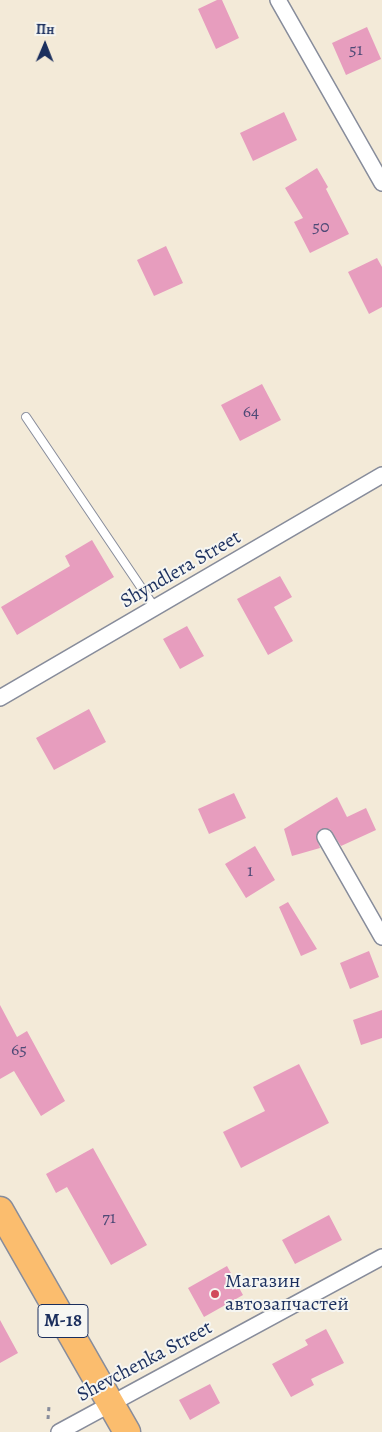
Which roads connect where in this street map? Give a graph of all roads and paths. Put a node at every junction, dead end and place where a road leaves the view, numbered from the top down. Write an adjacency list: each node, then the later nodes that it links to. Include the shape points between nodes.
1 (278, 0): 2 (street)
2 (382, 183)
3 (26, 417): 5 (lane)
4 (382, 475): 5 (street, Shyndlera Street)
5 (155, 608): 6 (street, Shyndlera Street)
6 (0, 698)
7 (324, 837): 8 (street)
8 (382, 937)
9 (0, 1210): 11 (highway, М-18)
10 (382, 1257): 11 (street, Shevchenka Street)
11 (110, 1403): 12 (street, Shevchenka Street); 13 (highway, М-18)
12 (59, 1432)
13 (127, 1432)

